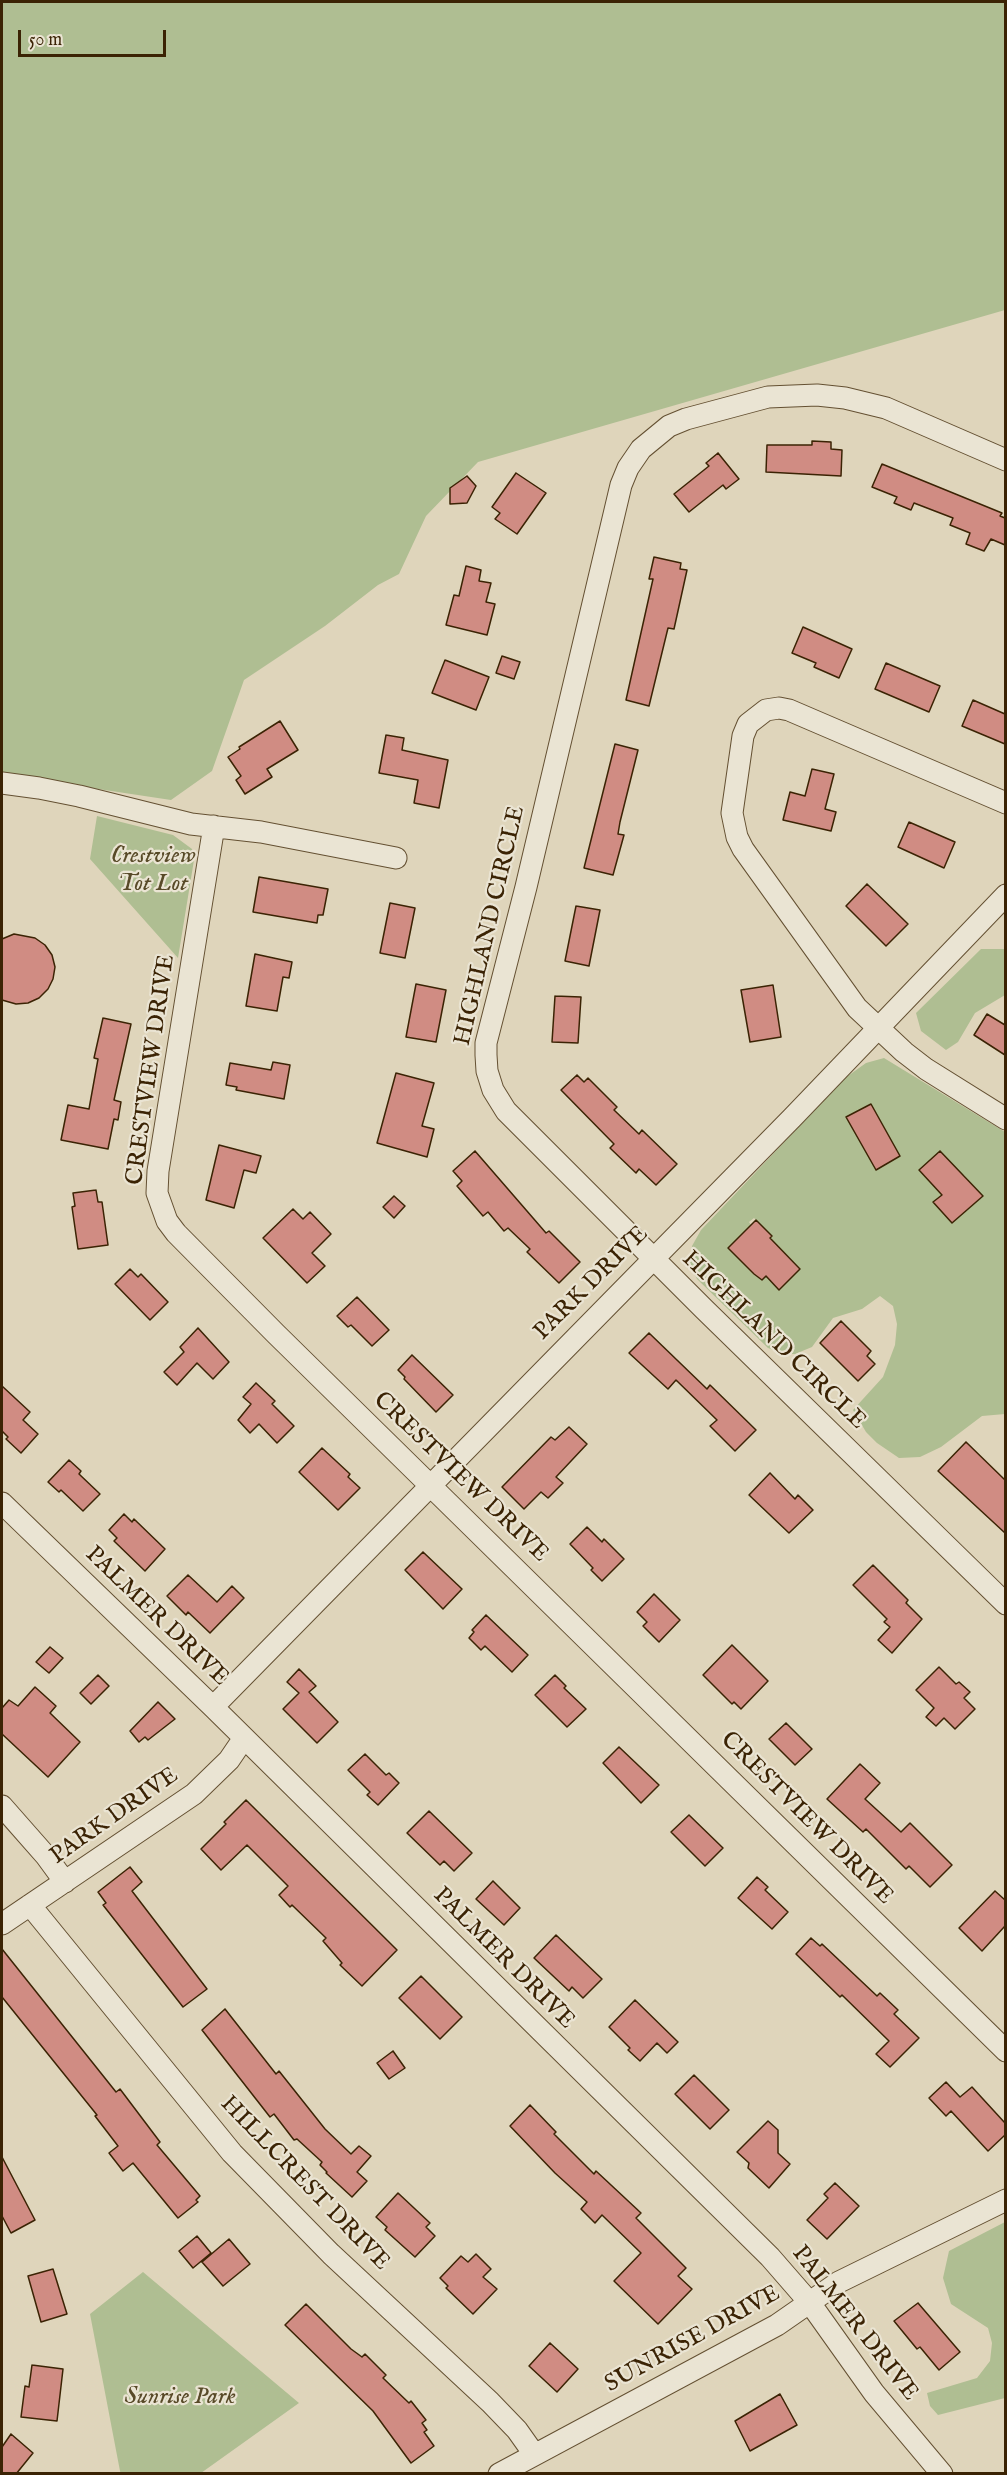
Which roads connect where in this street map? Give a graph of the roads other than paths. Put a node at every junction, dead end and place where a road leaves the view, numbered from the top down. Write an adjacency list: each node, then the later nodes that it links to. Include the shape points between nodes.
1 (1005, 460): 9 (street, HIGHLAND CIRCLE, via 886,408 817,394 768,397 686,418 654,436 628,468 601,566 486,1055 493,1090 506,1111)
2 (2, 783): 4 (street)
3 (1005, 803): 7 (street, via 789,710 766,710 749,723 743,736 733,806 737,837 856,1008)
4 (214, 826): 5 (street); 10 (street, CRESTVIEW DRIVE, via 158,1171 157,1193 162,1211 176,1233)
5 (396, 858)
6 (1005, 895): 7 (street, PARK DRIVE)
7 (876, 1028): 8 (street, via 926,1069); 9 (street, PARK DRIVE)
8 (1005, 1119)
9 (653, 1259): 10 (street, PARK DRIVE); 12 (street, HIGHLAND CIRCLE)
10 (430, 1486): 13 (street, PARK DRIVE); 19 (street, CRESTVIEW DRIVE)
11 (2, 1503): 13 (street, PALMER DRIVE)
12 (1005, 1604)
13 (213, 1707): 14 (street, PALMER DRIVE)
14 (244, 1738): 16 (street, PARK DRIVE, via 229,1760 194,1794); 21 (street, PALMER DRIVE, via 770,2257)
15 (2, 1806): 16 (street)
16 (65, 1882): 17 (street, PARK DRIVE)
17 (30, 1905): 18 (street, PARK DRIVE); 22 (street, HILLCREST DRIVE, via 232,2153 331,2254 490,2402)
18 (2, 1924)
19 (1005, 2051)
20 (1005, 2200): 21 (street, SUNRISE DRIVE, via 839,2282)
21 (810, 2303): 22 (street, SUNRISE DRIVE, via 777,2325); 24 (street, PALMER DRIVE, via 874,2393)
22 (534, 2454): 23 (street, SUNRISE DRIVE)
23 (499, 2474)
24 (942, 2474)

